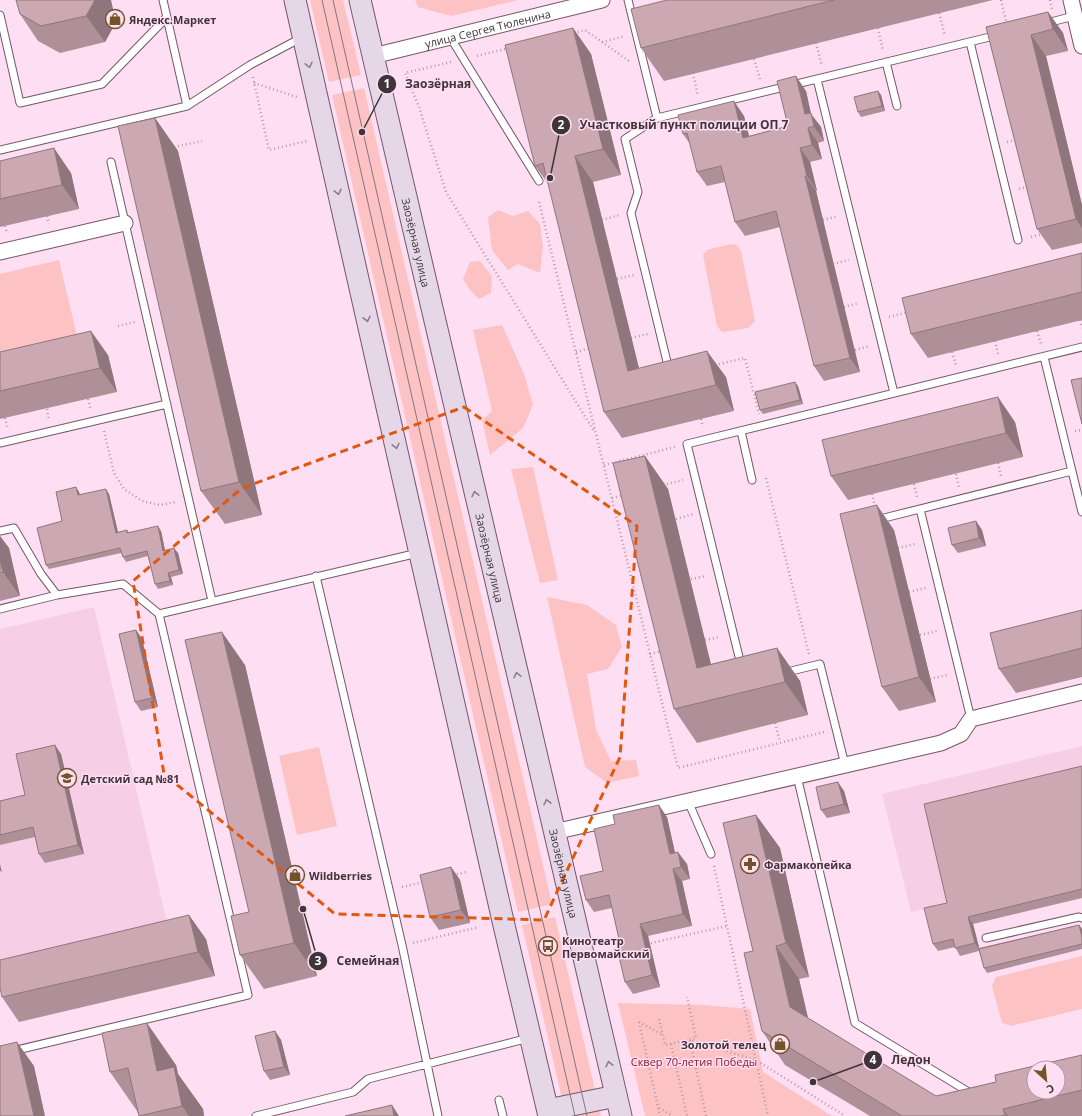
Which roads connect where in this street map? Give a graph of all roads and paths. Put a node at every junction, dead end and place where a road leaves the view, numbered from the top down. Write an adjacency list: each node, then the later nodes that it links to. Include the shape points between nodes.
1 (163, 0): 11 (lane)
2 (295, 0): 17 (main road)
3 (360, 0): 25 (main road, Заозёрная улица)
4 (602, 0): 18 (street, улица Сергея Тюленина)
5 (628, 0): 16 (lane)
6 (1001, 0): 14 (path)
7 (1071, 0): 10 (street)
8 (939, 13): 24 (path)
9 (0, 15): 11 (lane, via 20,103 102,84)
10 (1074, 16): 12 (lane); 23 (street)
11 (167, 17): 36 (lane)
12 (1040, 24)
13 (878, 28): 28 (path)
14 (1009, 32): 20 (lane)
15 (570, 34): 19 (path, via 585,30)
16 (636, 34): 19 (path); 30 (lane)
17 (303, 37): 29 (lane); 90 (main road, one-way to 90)
18 (450, 38): 25 (street, улица Сергея Тюленина); 26 (lane)
19 (602, 42): 30 (path)
20 (970, 42): 24 (lane); 43 (lane)
21 (816, 43): 32 (path)
22 (516, 46): 26 (path)
23 (1082, 46)
24 (948, 47): 28 (lane)
25 (373, 56): 115 (main road, Заозёрная улица, one-way to 25)
26 (463, 59): 47 (lane); 72 (path, via 405,73 419,107 446,192)
27 (754, 59): 34 (path)
28 (886, 62): 32 (lane); 37 (lane)
29 (250, 65): 33 (path); 36 (lane)
30 (646, 73): 39 (lane)
31 (693, 74): 38 (path)
32 (820, 78): 34 (lane); 59 (lane)
33 (254, 83): 35 (path); 42 (path, via 270,150)
34 (763, 92): 38 (lane)
35 (299, 98)
36 (187, 106): 45 (lane)
37 (897, 106)
38 (701, 108): 39 (lane)
39 (657, 118): 51 (lane, via 625,139 638,192)
40 (1024, 137): 43 (path)
41 (202, 141): 44 (path)
42 (309, 141)
43 (995, 145): 49 (lane)
44 (171, 148)
45 (0, 150)
46 (111, 162): 53 (lane)
47 (539, 181)
48 (1036, 185): 49 (path)
49 (1006, 192): 55 (lane)
50 (539, 202): 63 (path)
51 (630, 213): 52 (path); 66 (lane)
52 (602, 220)
53 (125, 223): 56 (street); 68 (lane)
54 (1048, 233): 55 (path)
55 (1018, 240)
56 (0, 252)
57 (914, 311): 59 (path)
58 (1080, 320): 60 (path)
59 (876, 321): 67 (lane)
60 (1082, 328)
61 (594, 347): 63 (path)
62 (1082, 347): 64 (lane)
63 (576, 352): 72 (path)
64 (1044, 356): 67 (lane); 76 (lane)
65 (708, 367): 70 (path, via 745,358)
66 (671, 376)
67 (894, 393): 70 (lane)
68 (167, 404): 69 (lane); 95 (lane)
69 (101, 419): 73 (lane); 83 (path, via 114,473 124,489 142,501)
70 (762, 426): 71 (lane)
71 (740, 431): 74 (lane); 79 (lane)
72 (596, 434): 75 (path)
73 (0, 443)
74 (687, 444): 75 (path); 78 (lane)
75 (604, 465): 82 (path)
76 (1072, 472): 84 (lane); 85 (lane)
77 (765, 474): 102 (path)
78 (696, 477): 80 (path); 104 (lane)
79 (752, 480)
80 (657, 486)
81 (627, 494): 82 (path)
82 (612, 498): 101 (path)
83 (160, 505)
84 (920, 509): 86 (lane); 88 (lane)
85 (1082, 512)
86 (867, 522)
87 (0, 531): 94 (lane, via 14,528 41,574)
88 (928, 541): 89 (path); 92 (lane)
89 (898, 548)
90 (420, 552): 91 (lane); 132 (main road)
91 (316, 576): 95 (lane); 120 (lane)
92 (938, 584): 93 (path); 98 (lane)
93 (909, 592)
94 (57, 595): 96 (lane); 97 (lane, via 123,584)
95 (212, 601): 97 (lane)
96 (0, 609)
97 (159, 614): 135 (lane, via 248,995)
98 (949, 628): 99 (path); 103 (lane)
99 (920, 635)
100 (668, 650): 101 (path)
101 (650, 654): 111 (path, via 678,768)
102 (812, 666): 105 (lane); 110 (lane, via 820,664)
103 (960, 672): 106 (path); 108 (lane)
104 (744, 675)
105 (775, 675)
106 (930, 679)
107 (1082, 692): 108 (street)
108 (971, 719): 112 (street, via 961,734 941,743)
109 (775, 724): 111 (path)
110 (836, 729): 111 (path); 112 (lane)
111 (780, 742)
112 (845, 765): 113 (street)
113 (797, 776): 114 (street); 138 (lane, via 855,1023 975,1096)
114 (688, 801): 115 (street); 116 (lane)
115 (554, 832): 139 (main road, Заозёрная улица, one-way to 115)
116 (711, 854): 122 (path)
117 (466, 872): 118 (path)
118 (451, 875)
119 (428, 881): 120 (path)
120 (389, 890): 125 (lane)
121 (1082, 918): 124 (lane)
122 (727, 926): 126 (path); 136 (path)
123 (479, 927): 125 (path)
124 (986, 938)
125 (402, 945): 137 (lane)
126 (641, 945)
127 (600, 946): 128 (path, via 602,954)
128 (625, 948)
129 (687, 997): 133 (path, via 696,1038)
130 (659, 1019): 131 (path)
131 (663, 1035): 134 (path, via 665,1045); 141 (path, via 639,1022)
132 (532, 1038): 137 (lane); 142 (main road)
133 (690, 1040): 134 (path); 136 (path); 150 (path)
134 (671, 1044): 149 (path)
135 (0, 1054)
136 (756, 1060): 151 (path); 152 (path)
137 (427, 1065): 143 (lane, via 368,1079 353,1092); 144 (lane)
138 (983, 1095)
139 (616, 1096): 142 (main road); 146 (main road, Заозёрная улица)
140 (499, 1100): 145 (lane)
141 (659, 1108): 147 (path); 148 (path)
142 (549, 1113)
143 (256, 1116)
144 (438, 1116)
145 (503, 1116)
146 (621, 1116)
147 (660, 1116)
148 (673, 1116)
149 (687, 1116)
150 (706, 1116)
151 (768, 1116)
152 (845, 1116)

